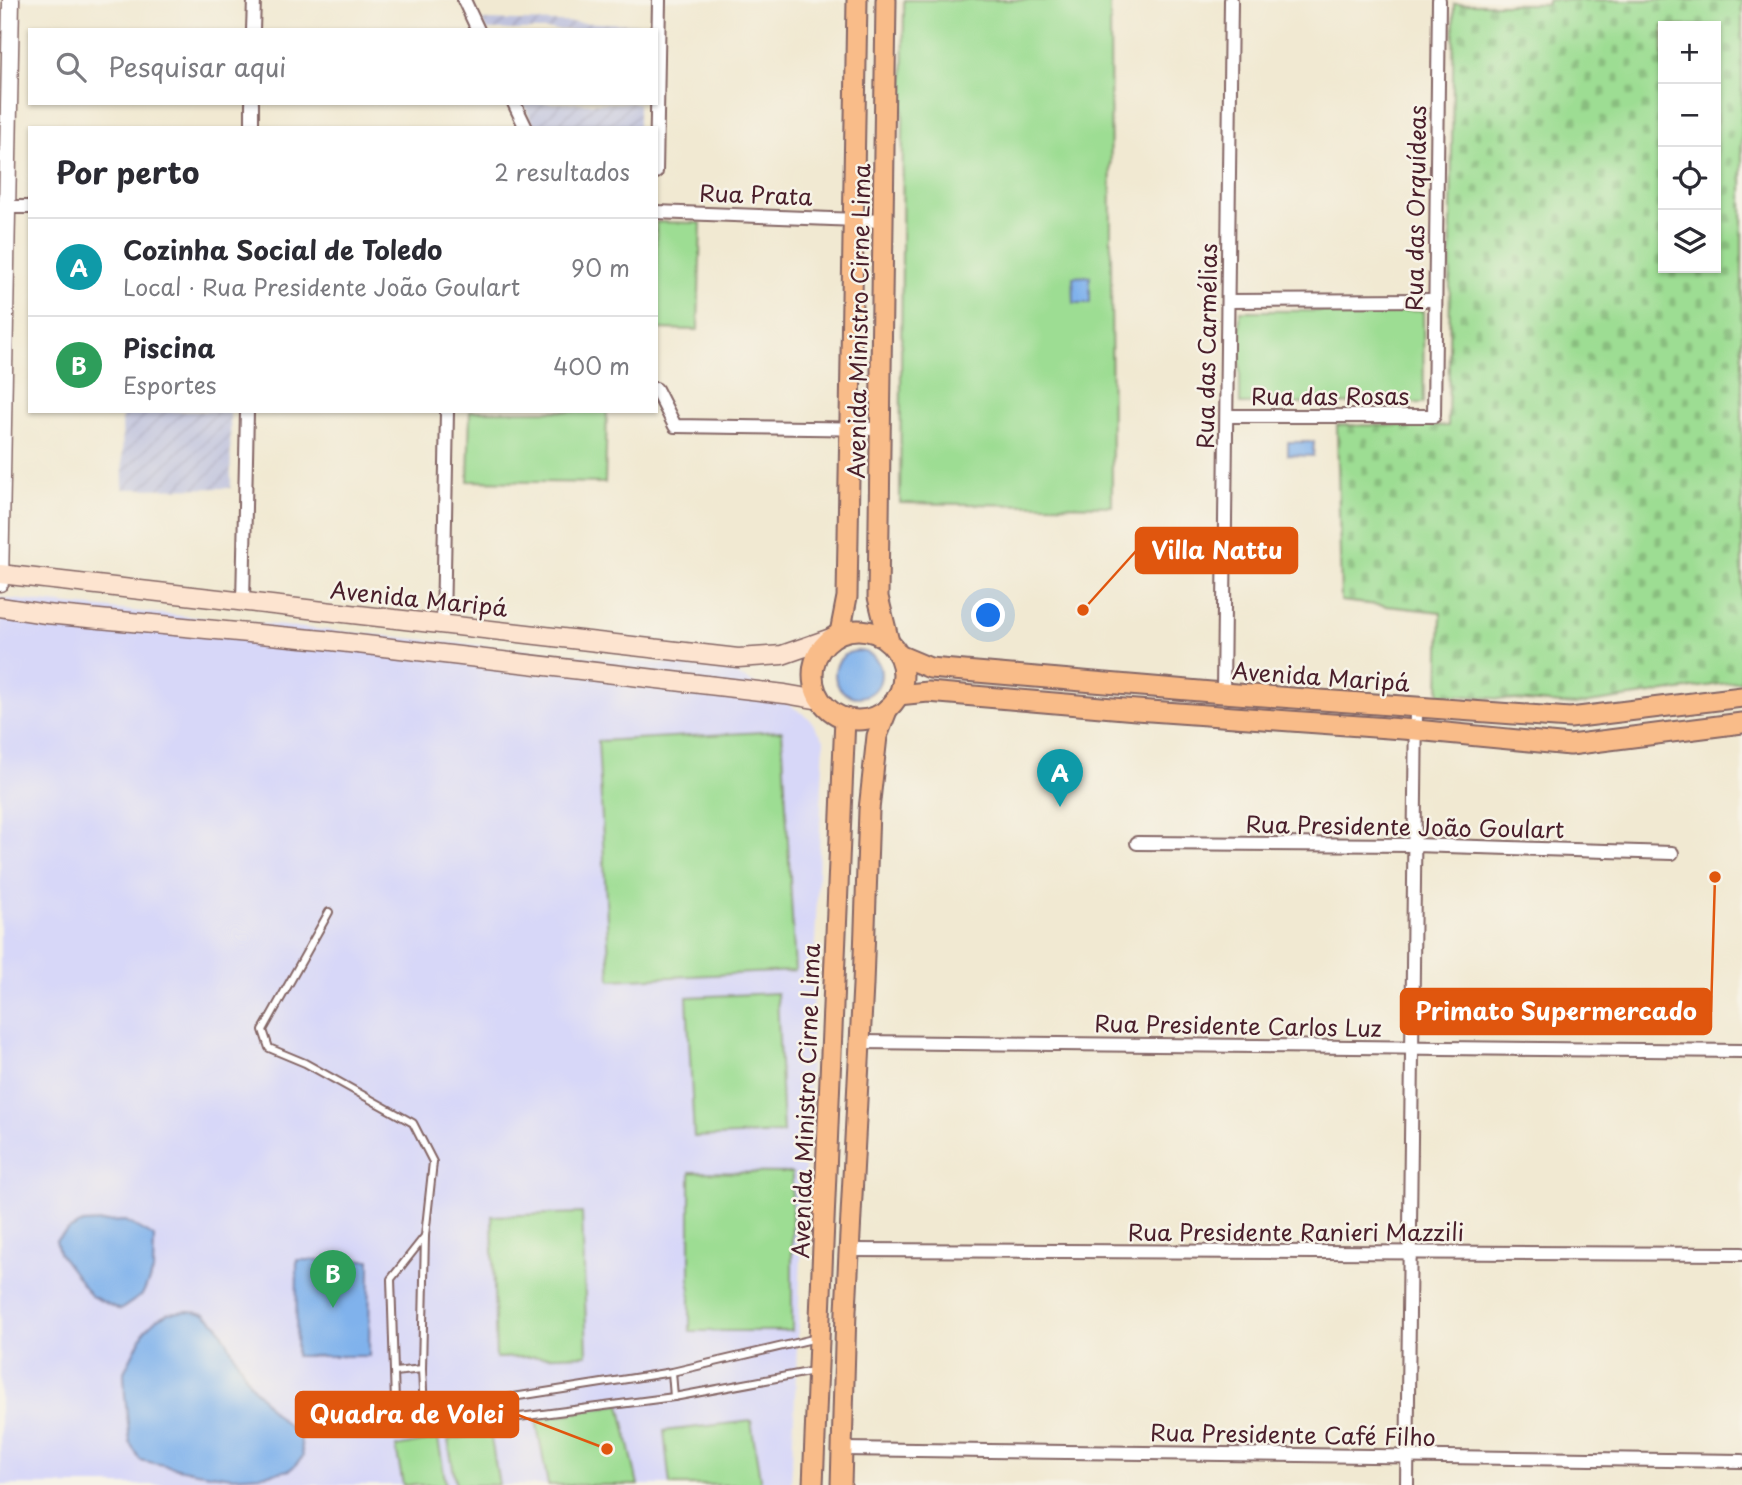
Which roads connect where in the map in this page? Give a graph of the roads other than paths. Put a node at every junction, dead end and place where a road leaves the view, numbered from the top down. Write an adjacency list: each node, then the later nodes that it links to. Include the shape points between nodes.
1 (11, 0): 18 (street)
2 (254, 0): 9 (street)
3 (464, 0): 10 (street)
4 (659, 0): 11 (street)
5 (857, 0): 21 (main road, Avenida Ministro Cirne Lima)
6 (886, 0): 22 (main road, Avenida Ministro Cirne Lima)
7 (1231, 0): 24 (street, Rua das Carmélias)
8 (1439, 0): 23 (street, Rua das Orquídeas)
9 (253, 28)
10 (477, 28)
11 (658, 57)
12 (252, 105): 15 (street)
13 (515, 105): 16 (street)
14 (657, 105): 17 (street)
15 (252, 126)
16 (525, 126)
17 (657, 126)
18 (4, 207): 19 (street); 32 (street)
19 (28, 207)
20 (658, 212): 21 (street, Rua Prata)
21 (854, 218): 22 (street, Rua Prata); 30 (main road, Avenida Ministro Cirne Lima)
22 (883, 221): 31 (main road, Avenida Ministro Cirne Lima)
23 (1435, 300): 24 (street); 29 (street, Rua das Orquídeas)
24 (1228, 301): 28 (street, Rua das Carmélias)
25 (658, 393): 30 (street, via 675,426)
26 (247, 413): 34 (street)
27 (447, 413): 36 (street)
28 (1227, 416): 29 (street, Rua das Rosas); 41 (street, Rua das Carmélias)
29 (1434, 416)
30 (850, 429): 31 (street); 37 (main road, Avenida Ministro Cirne Lima, via 848,597)
31 (881, 429): 38 (main road, Avenida Ministro Cirne Lima, via 878,597)
32 (0, 575): 33 (street); 34 (main road, Avenida Maripá)
33 (0, 583)
34 (243, 603): 36 (main road, Avenida Maripá)
35 (0, 607): 43 (main road, via 323,640)
36 (443, 625): 37 (main road, Avenida Maripá, via 738,658 782,655)
37 (835, 636): 38 (main road, via 866,631 878,634); 43 (main road, via 814,661 814,688)
38 (894, 649): 39 (main road, Avenida Maripá, via 930,668); 44 (main road, via 903,668)
39 (1111, 684): 40 (main road, Avenida Maripá); 45 (main road, via 1118,691 1118,701)
40 (1147, 687): 41 (main road, Avenida Maripá); 47 (main road, via 1138,693 1137,703)
41 (1223, 693): 46 (main road, Avenida Maripá)
42 (1742, 696): 46 (main road, Avenida Maripá, via 1570,718)
43 (820, 701): 48 (main road)
44 (893, 702): 45 (main road, Avenida Maripá, via 928,692); 48 (main road, via 876,716); 55 (main road, via 877,736 869,810)
45 (1108, 707): 47 (main road, Avenida Maripá)
46 (1416, 708): 50 (street)
47 (1145, 710): 50 (main road, Avenida Maripá)
48 (845, 718): 59 (main road, Avenida Ministro Cirne Lima)
49 (1742, 723): 50 (main road, Avenida Maripá, via 1570,745)
50 (1416, 730): 52 (street)
51 (1138, 843): 52 (street, Rua Presidente João Goulart)
52 (1415, 845): 53 (street, Rua Presidente João Goulart); 56 (street)
53 (1672, 853)
54 (329, 912): 58 (lane, via 263,1030 269,1048 413,1123 433,1162)
55 (860, 1042): 56 (street, Rua Presidente Carlos Luz); 60 (main road)
56 (1412, 1047): 57 (street, Rua Presidente Carlos Luz); 61 (street)
57 (1742, 1051)
58 (425, 1236): 64 (lane); 66 (lane, via 391,1279)
59 (824, 1237): 60 (main road); 63 (main road, Avenida Ministro Cirne Lima)
60 (850, 1244): 61 (street, Rua Presidente Ranieri Mazzili); 69 (main road)
61 (1411, 1253): 62 (street, Rua Presidente Ranieri Mazzili); 70 (street)
62 (1742, 1254)
63 (819, 1337): 65 (main road, Avenida Ministro Cirne Lima); 67 (lane)
64 (422, 1369): 66 (lane); 67 (lane, via 424,1411)
65 (818, 1370): 68 (lane); 71 (main road, Avenida Ministro Cirne Lima)
66 (395, 1373): 68 (lane, via 396,1433)
67 (672, 1373): 68 (lane)
68 (674, 1397)
69 (843, 1449): 70 (street, Rua Presidente Café Filho); 75 (main road)
70 (1408, 1457): 72 (street, Rua Presidente Café Filho); 76 (street)
71 (814, 1459): 73 (main road, Avenida Ministro Cirne Lima); 74 (main road)
72 (1742, 1461)
73 (813, 1485)
74 (820, 1485)
75 (841, 1485)
76 (1407, 1485)

